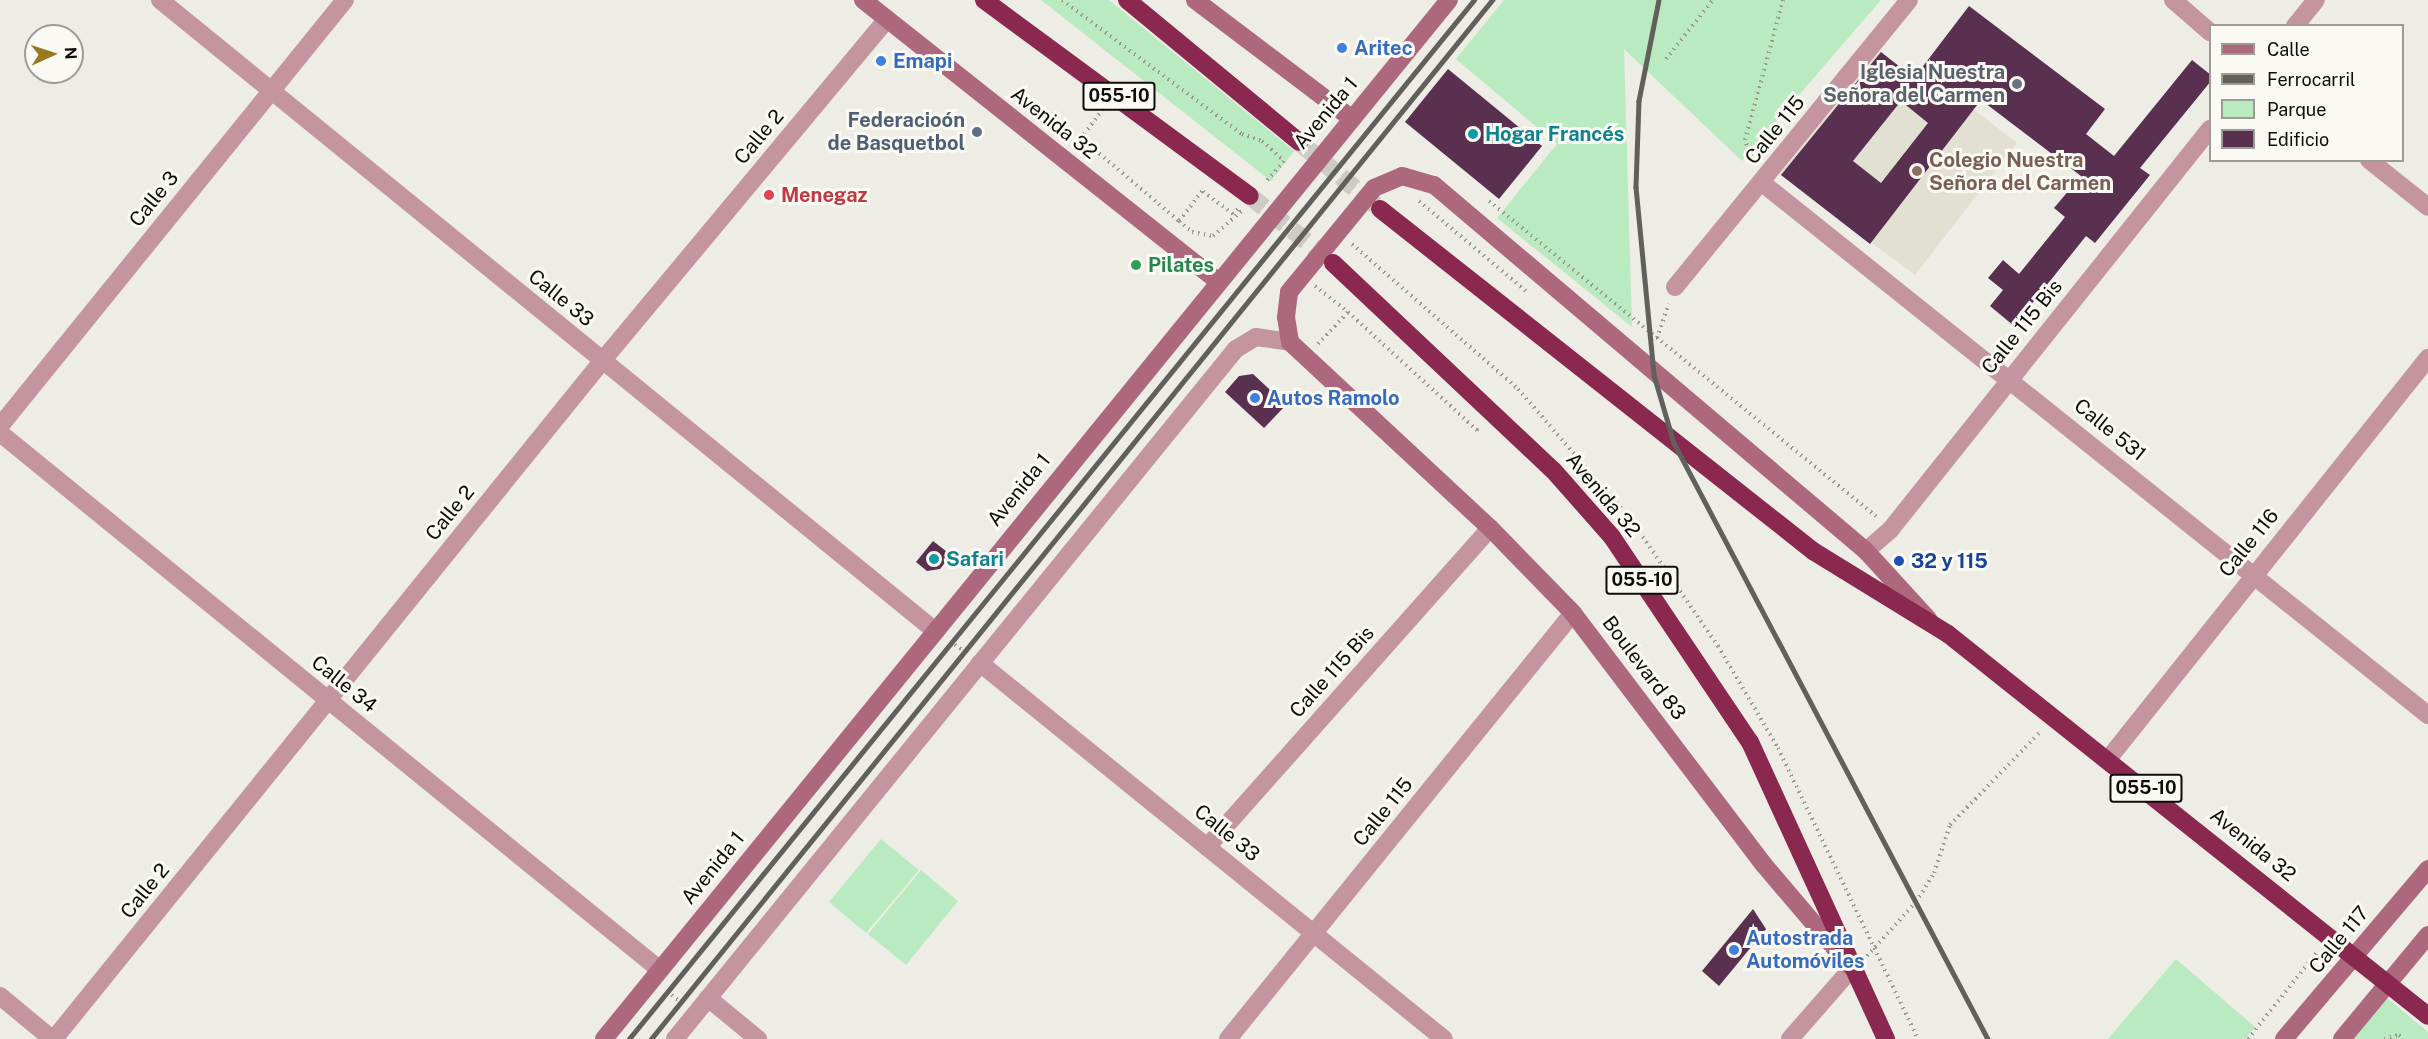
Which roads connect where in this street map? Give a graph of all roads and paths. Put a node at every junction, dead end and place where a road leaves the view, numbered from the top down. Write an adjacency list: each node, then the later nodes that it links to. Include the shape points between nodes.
1 (160, 0): 17 (street, Calle 33)
2 (345, 0): 17 (street, Calle 3)
3 (863, 0): 13 (street, Avenida 32)
4 (984, 0): 24 (highway, 055-10)
5 (1127, 0): 21 (highway)
6 (1195, 0): 19 (street)
7 (1449, 0): 19 (street, Avenida 1)
8 (1713, 0): 16 (path)
9 (1909, 0): 23 (street, Calle 115)
10 (2173, 0): 15 (street)
11 (2316, 0): 14 (street)
12 (1781, 1): 23 (path, via 1745,140)
13 (886, 19): 30 (street, Avenida 32); 40 (street, Calle 2)
14 (2297, 24)
15 (2209, 30)
16 (1666, 59)
17 (271, 90): 40 (street, Calle 33); 43 (street, Calle 3)
18 (1115, 111): 30 (path, via 1106,104 1081,138 1179,221)
19 (1351, 118): 33 (street, Avenida 1)
20 (2209, 131): 41 (street, Calle 115 Bis)
21 (1299, 142)
22 (2372, 162): 28 (street)
23 (1761, 182): 34 (street, Calle 115); 41 (street, Calle 531)
24 (1250, 196)
25 (1198, 197): 26 (path, via 1202,191 1233,214 1240,206)
26 (1232, 199)
27 (1489, 201): 36 (path)
28 (2428, 207)
29 (1380, 209): 50 (highway, Avenida 32 / 055-10, via 1743,498 1843,573)
30 (1165, 240): 33 (street, Avenida 32)
31 (1333, 263): 63 (highway, Avenida 32 / 055-10, via 1553,470 1612,537 1750,742)
32 (1320, 279): 35 (path, via 1315,286)
33 (1217, 281): 51 (street, Avenida 1)
34 (1676, 287): 36 (path)
35 (1348, 312): 38 (path); 42 (path, via 1477,430 1485,423)
36 (1657, 338): 46 (path)
37 (1290, 342): 38 (street, Boulevard 83); 47 (street, Avenida 32, via 1286,305 1295,282 1374,189 1402,176 1434,185); 52 (street, via 1256,337 1236,349)
38 (1305, 358): 45 (street, Boulevard 83)
39 (2428, 358): 48 (street, Calle 116)
40 (603, 360): 51 (street, Calle 33); 53 (street, Calle 2)
41 (2010, 377): 46 (street, Calle 115 Bis); 48 (street, Calle 531)
42 (1477, 416)
43 (0, 426)
44 (0, 433): 53 (street, Calle 34)
45 (1490, 528): 49 (street, Boulevard 83); 57 (street, Calle 115 Bis)
46 (1891, 529): 47 (street, Calle 115 Bis)
47 (1866, 550): 50 (street, Avenida 32)
48 (2251, 575): 54 (street, Calle 531); 56 (street, Calle 116)
49 (1573, 613): 59 (street, Calle 115); 63 (street, Boulevard 83, via 1764,865)
50 (1933, 625): 55 (highway, Avenida 32 / 055-10)
51 (934, 630): 52 (path); 64 (street, Avenida 1)
52 (981, 663): 57 (street, Calle 33); 67 (street)
53 (328, 700): 64 (street, Calle 34); 70 (street, Calle 2)
54 (2428, 715)
55 (2054, 718): 56 (highway, Avenida 32 / 055-10); 63 (path, via 1950,825 1934,873 1916,902)
56 (2109, 758): 62 (highway, Avenida 32 / 055-10)
57 (1207, 847): 59 (street, Calle 33)
58 (2428, 869): 62 (street, Calle 117)
59 (1314, 933): 74 (street, Calle 115); 75 (street, Calle 33)
60 (2428, 935): 65 (street)
61 (2309, 944): 78 (path, via 2318,952)
62 (2355, 956): 65 (highway, Avenida 32 / 055-10); 79 (street, Calle 117)
63 (1852, 968): 76 (street); 77 (highway, Boulevard 83 / 055-10)
64 (656, 974): 68 (path); 71 (street, Avenida 1)
65 (2388, 984): 69 (highway, Avenida 32 / 055-10); 80 (street)
66 (0, 996): 70 (street)
67 (708, 998): 68 (street); 73 (street)
68 (695, 1014): 72 (street)
69 (2428, 1016)
70 (53, 1039)
71 (604, 1039)
72 (675, 1039)
73 (758, 1039)
74 (1228, 1039)
75 (1444, 1039)
76 (1790, 1039)
77 (1886, 1039)
78 (2248, 1039)
79 (2284, 1039)
80 (2342, 1039)
81 (2384, 1039): 82 (path, via 2399,1035)
82 (2404, 1039)

